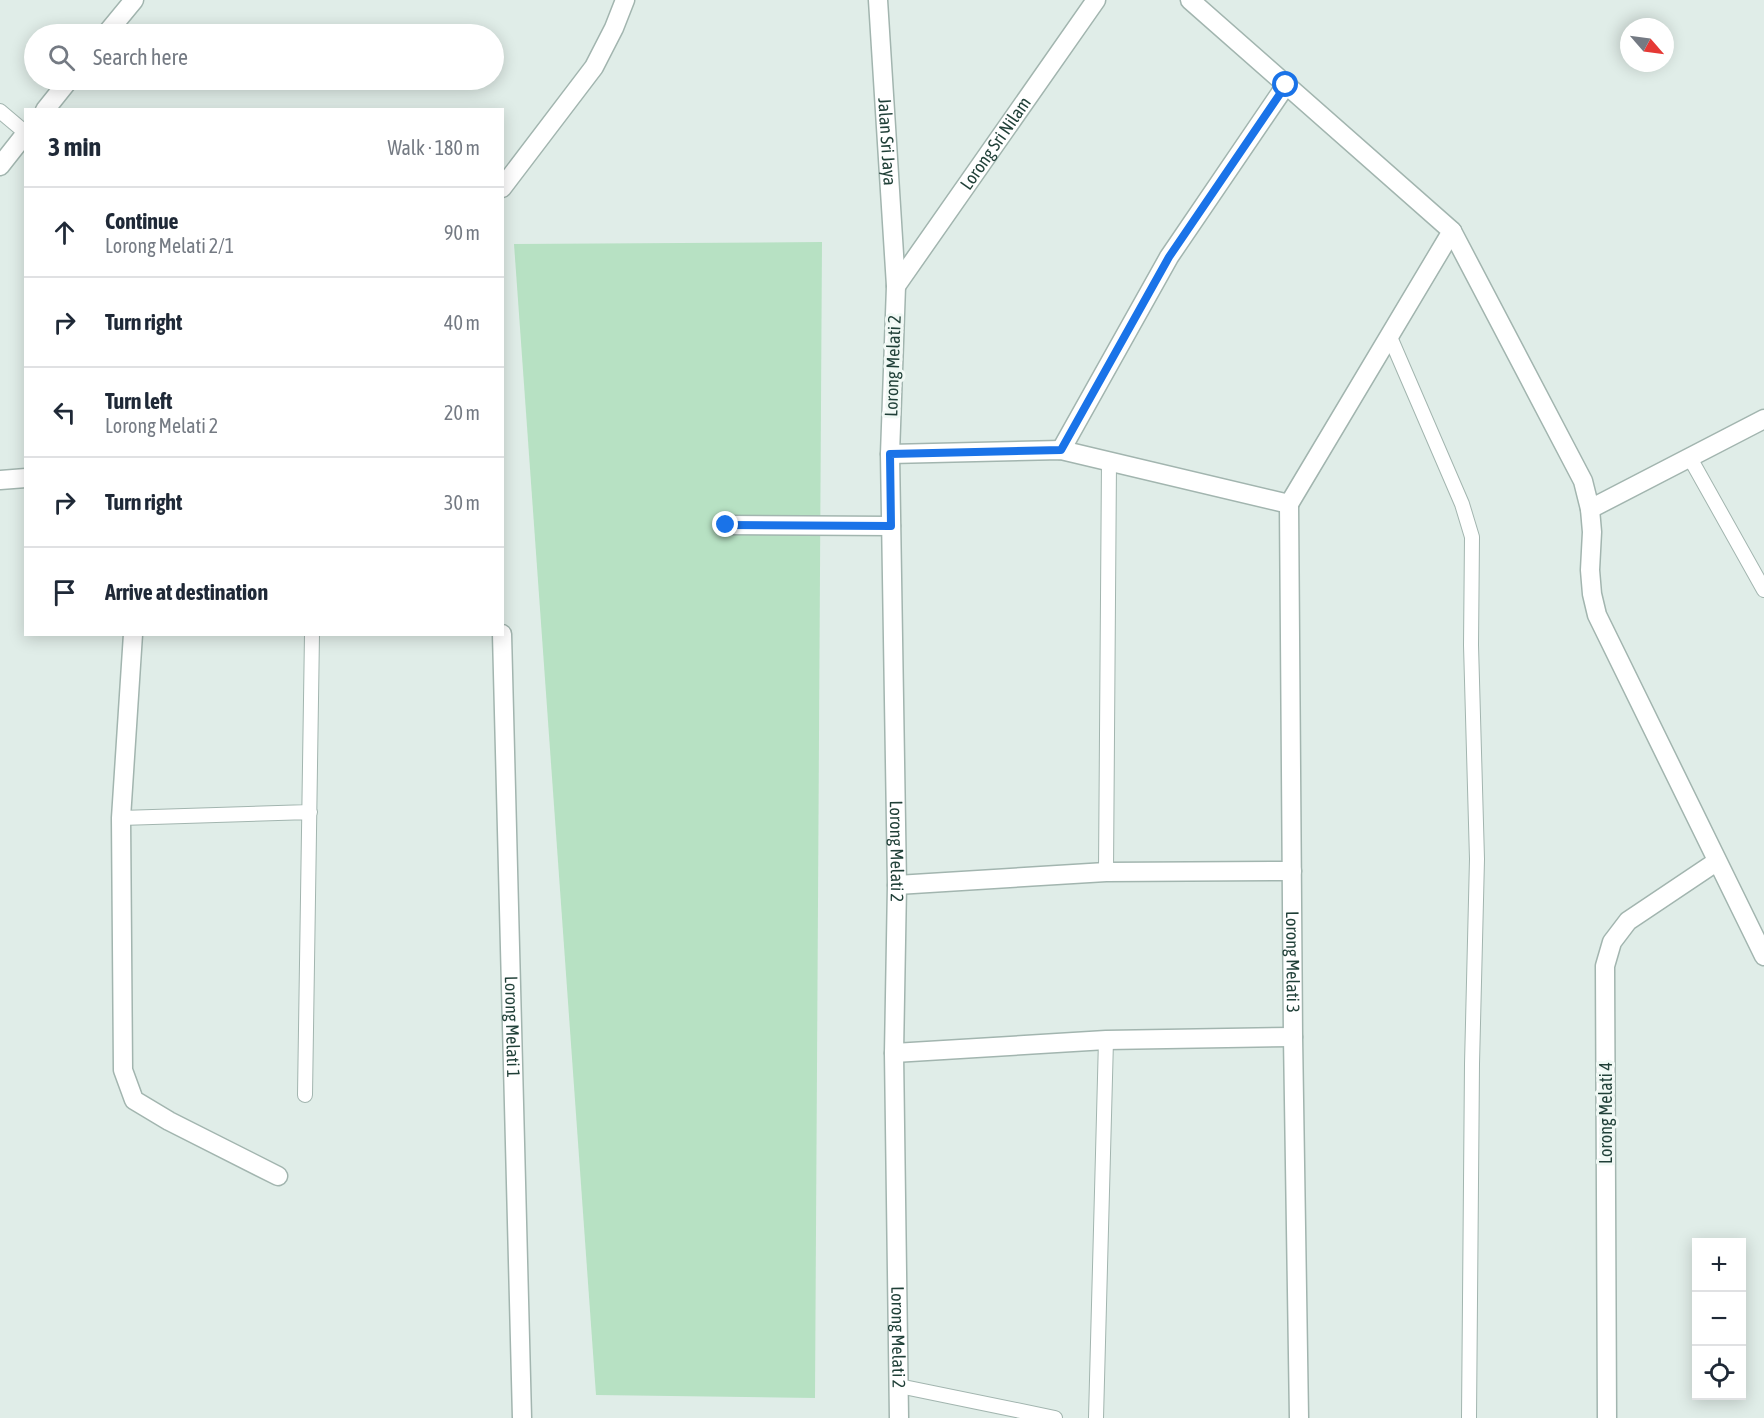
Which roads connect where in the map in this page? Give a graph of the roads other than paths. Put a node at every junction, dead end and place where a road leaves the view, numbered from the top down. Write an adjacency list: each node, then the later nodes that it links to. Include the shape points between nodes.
1 (625, 0): 14 (street, via 594,67)
2 (878, 0): 16 (street, Jalan Sri Jaya)
3 (1096, 0): 16 (street, Lorong Sri Nilam)
4 (1190, 0): 7 (street)
5 (131, 1): 6 (street)
6 (114, 24)
7 (1286, 85): 15 (street); 19 (street, via 1169,257)
8 (61, 90): 9 (street)
9 (47, 108)
10 (0, 111): 11 (lane)
11 (24, 131)
12 (24, 136): 13 (street)
13 (0, 166)
14 (504, 185)
15 (1452, 231): 17 (street); 26 (street, via 1583,481)
16 (897, 286): 20 (street, Lorong Melati 2)
17 (1390, 337): 25 (street); 51 (lane, via 1462,504 1472,537 1471,645 1478,859 1471,1086)
18 (1764, 419): 21 (street)
19 (1061, 450): 20 (street); 22 (street)
20 (890, 454): 28 (street, Lorong Melati 2)
21 (1690, 458): 26 (street); 29 (lane)
22 (1109, 461): 25 (street); 37 (lane)
23 (24, 478): 24 (street)
24 (0, 480)
25 (1289, 504): 36 (street, Lorong Melati 3)
26 (1590, 509): 35 (street, via 1590,570 1597,615)
27 (726, 525): 28 (street)
28 (891, 526): 38 (street, Lorong Melati 2)
29 (1764, 590)
30 (133, 636): 34 (street)
31 (312, 636): 33 (lane)
32 (502, 636): 46 (street, Lorong Melati 1)
33 (310, 812): 34 (lane); 43 (lane)
34 (121, 818): 44 (street, via 123,1070 134,1100)
35 (1716, 862): 39 (street); 52 (street, Lorong Melati 4, via 1628,921 1612,942 1605,966)
36 (1292, 871): 37 (street); 40 (street, Lorong Melati 3)
37 (1106, 872): 38 (street)
38 (897, 885): 42 (street, Lorong Melati 2)
39 (1762, 947)
40 (1293, 1037): 41 (street); 50 (street, Lorong Melati 3)
41 (1106, 1040): 42 (street); 49 (lane)
42 (894, 1053): 45 (street, Lorong Melati 2)
43 (305, 1095)
44 (278, 1176)
45 (899, 1386): 47 (street, Lorong Melati 2); 48 (lane)
46 (522, 1418)
47 (899, 1418)
48 (1055, 1418)
49 (1096, 1418)
50 (1299, 1418)
51 (1469, 1418)
52 (1607, 1418)

